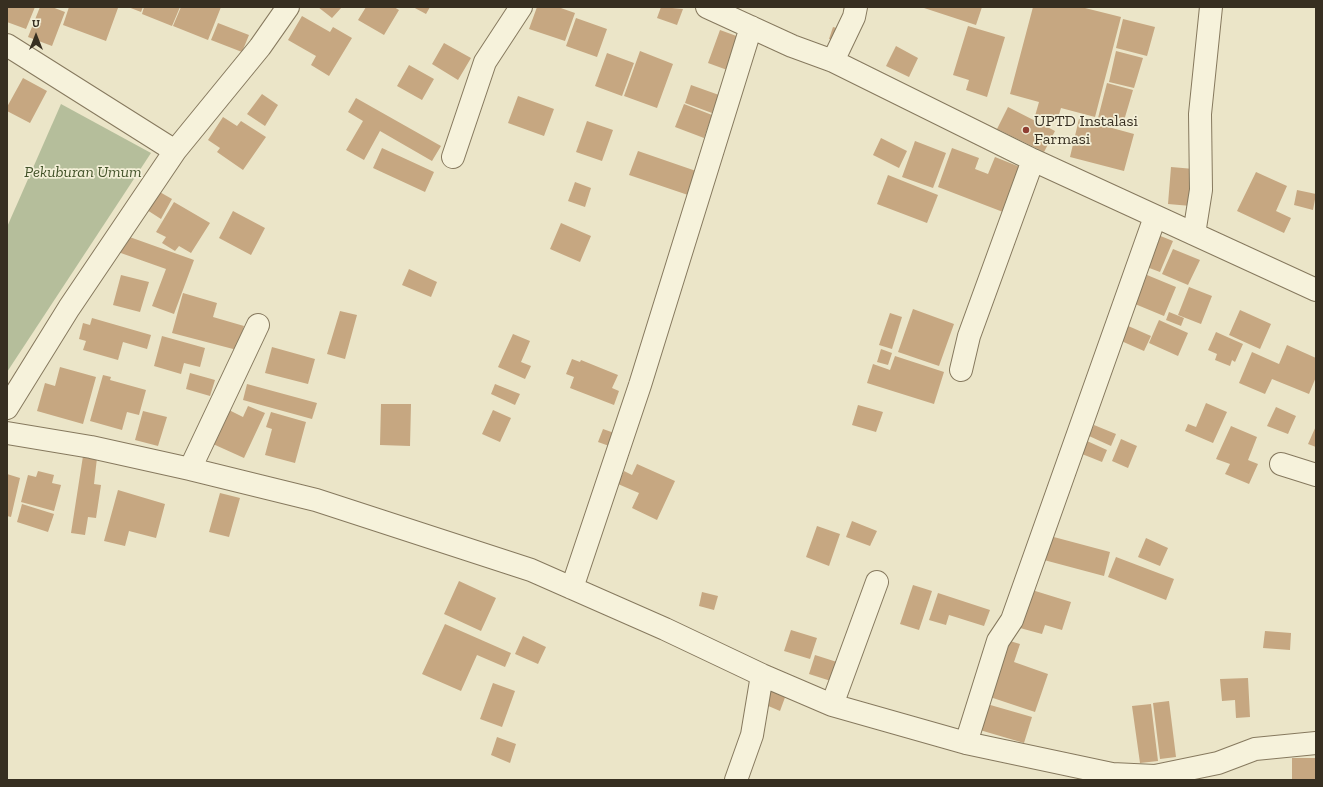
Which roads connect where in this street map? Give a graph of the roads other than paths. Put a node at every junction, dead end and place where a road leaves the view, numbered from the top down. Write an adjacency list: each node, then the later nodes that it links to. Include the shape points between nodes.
1 (288, 7): 9 (street, via 260,48)
2 (521, 7): 10 (street, via 485,62)
3 (707, 7): 6 (street)
4 (856, 7): 8 (street, via 854,17)
5 (1211, 7): 13 (street, via 1200,114 1202,190)
6 (751, 27): 8 (street); 23 (street, via 640,385)
7 (7, 45): 9 (street)
8 (833, 62): 11 (street)
9 (176, 151): 17 (street, via 69,308)
10 (453, 157)
11 (1033, 160): 12 (street); 16 (street, via 969,336)
12 (1155, 217): 13 (street); 26 (street, via 1012,620 998,641)
13 (1194, 234): 14 (street)
14 (1316, 290)
15 (258, 325): 20 (street)
16 (961, 370)
17 (7, 408)
18 (7, 433): 20 (street, via 91,447)
19 (1281, 464): 21 (street)
20 (190, 469): 23 (street, via 323,503 531,570)
21 (1316, 474)
22 (877, 582): 25 (street)
23 (572, 588): 24 (street)
24 (762, 675): 25 (street); 28 (street, via 752,735)
25 (832, 705): 26 (street)
26 (966, 743): 27 (street, via 1112,774 1155,776 1218,763 1255,749)
27 (1316, 743)
28 (736, 780)

